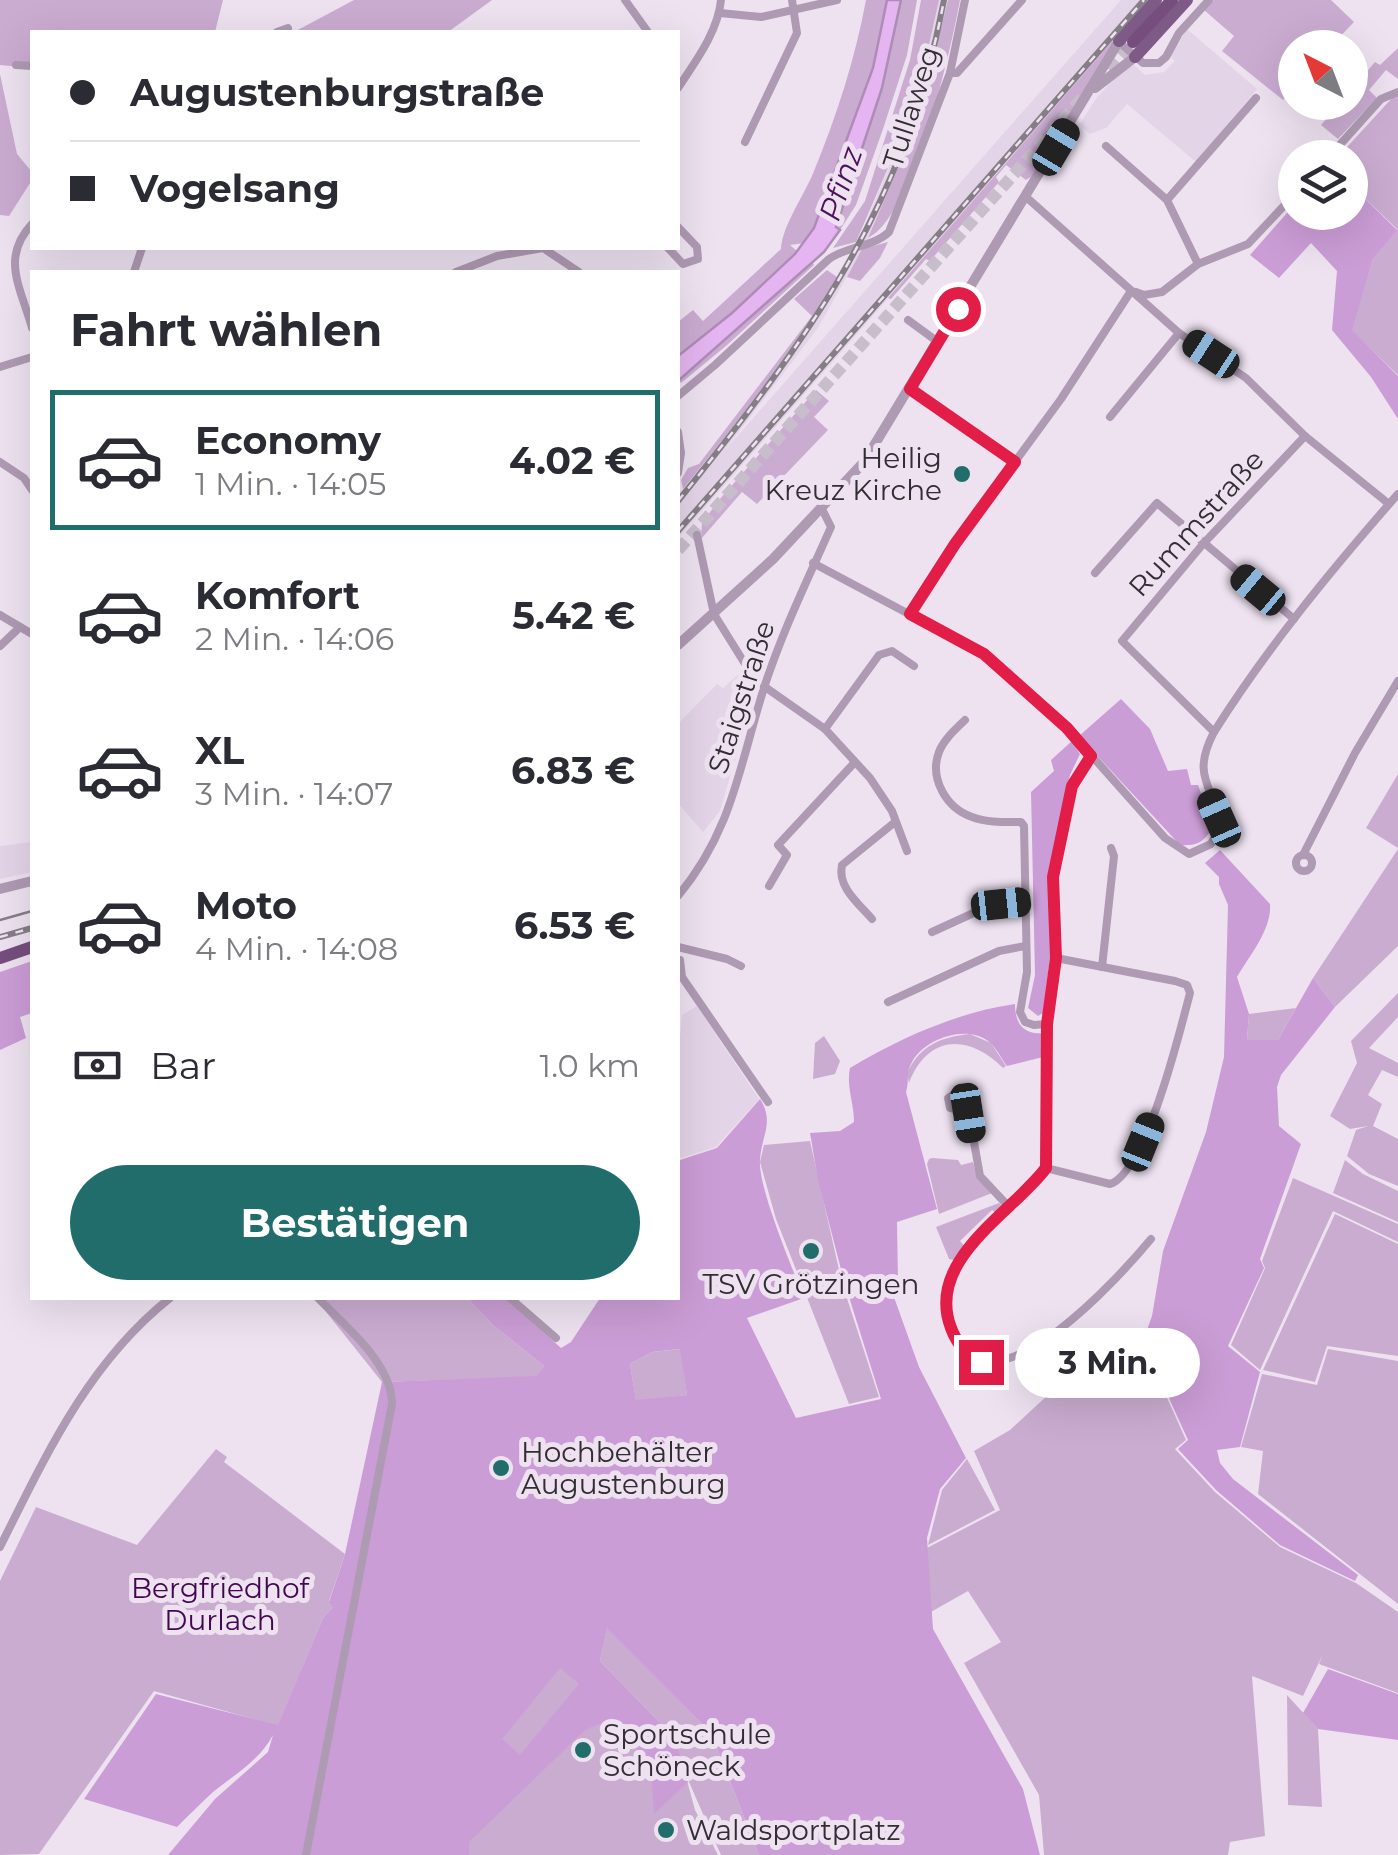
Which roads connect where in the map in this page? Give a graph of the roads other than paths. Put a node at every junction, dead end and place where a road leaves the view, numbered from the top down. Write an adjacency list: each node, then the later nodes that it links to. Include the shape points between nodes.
1 (625, 0): 15 (street)
2 (722, 0): 12 (street)
3 (792, 0): 11 (street)
4 (837, 0): 11 (street)
5 (965, 0): 22 (street, Tullaweg)
6 (1022, 0): 22 (street)
7 (1156, 0): 16 (main road)
8 (1172, 0): 17 (highway)
9 (1186, 0): 18 (main road)
10 (1209, 0): 18 (street, via 1159,64)
11 (794, 11): 12 (street, via 760,17); 29 (street, via 797,33)
12 (720, 13): 23 (street)
13 (288, 28): 14 (street)
14 (282, 30)
15 (647, 30)
16 (1118, 42): 18 (street); 25 (street)
17 (1134, 42)
18 (1135, 57): 25 (street)
19 (16, 65): 20 (street)
20 (30, 66)
21 (680, 68): 23 (street)
22 (950, 73): 52 (street, Tullaweg, via 892,226 880,240 823,263)
23 (686, 75): 24 (street)
24 (680, 85)
25 (1090, 92): 31 (street)
26 (1398, 92): 28 (street, via 1381,99)
27 (1256, 98): 32 (street)
28 (1344, 140)
29 (745, 142)
30 (1106, 146): 32 (street)
31 (1025, 196): 43 (street); 48 (street)
32 (1167, 200): 39 (street)
33 (1278, 212): 39 (street, via 1248,244)
34 (30, 226): 44 (street, via 12,257)
35 (680, 229): 38 (street, via 698,259 683,264)
36 (532, 250): 40 (street)
37 (546, 250): 41 (street)
38 (670, 250)
39 (1198, 264): 43 (street, via 1162,292)
40 (461, 270)
41 (576, 270)
42 (30, 290): 44 (street)
43 (1131, 290): 47 (street); 56 (street)
44 (22, 292): 46 (street)
45 (908, 320): 48 (street)
46 (30, 321)
47 (1179, 334): 53 (street); 54 (street, via 1246,378)
48 (938, 342): 51 (street)
49 (30, 358): 50 (street)
50 (0, 367)
51 (910, 389): 56 (street); 60 (street, via 864,462)
52 (680, 394)
53 (1110, 417)
54 (1305, 436): 59 (street); 62 (street, Rummstraße)
55 (0, 462): 57 (street)
56 (1015, 462): 66 (street)
57 (30, 487)
58 (1398, 494): 59 (street)
59 (1389, 504): 68 (street)
60 (822, 509): 63 (street, Staigstraße, via 832,527); 65 (street)
61 (697, 535): 65 (street)
62 (1203, 544): 64 (street, via 1157,504); 68 (street); 78 (street, Rummstraße, via 1122,641)
63 (813, 562): 66 (street); 75 (street, Staigstraße)
64 (1095, 574)
65 (714, 614): 71 (street); 75 (street)
66 (910, 614): 79 (street, via 984,654)
67 (0, 615): 69 (street)
68 (1294, 619): 78 (street)
69 (20, 627): 70 (street); 72 (street)
70 (30, 633)
71 (680, 643)
72 (0, 646)
73 (914, 666): 77 (street, via 892,651 878,655)
74 (1398, 681): 84 (street)
75 (764, 689): 77 (street); 88 (street, Staigstraße, via 722,830)
76 (966, 720): 89 (street, via 938,753 936,776 946,799 962,813 1024,826)
77 (825, 729): 80 (street)
78 (1214, 732): 79 (street, via 1202,773 1221,825 1203,850 1189,854 1176,849)
79 (1091, 756): 95 (street, via 1072,786 1053,877)
80 (855, 762): 81 (street, via 884,796); 86 (street, via 778,846 787,855)
81 (894, 822): 83 (street); 90 (street, via 840,872)
82 (1111, 848): 99 (street)
83 (907, 851)
84 (1304, 855)
85 (30, 882): 87 (street)
86 (769, 886)
87 (0, 889)
88 (680, 893)
89 (1024, 902): 91 (street, via 978,911); 92 (street)
90 (872, 919)
91 (932, 932)
92 (1026, 946): 100 (street, via 999,951); 101 (street, via 1020,1012 1025,1022)
93 (680, 948): 98 (street)
94 (30, 951): 96 (highway)
95 (1056, 958): 99 (street); 101 (street)
96 (0, 961)
97 (680, 966): 102 (street)
98 (741, 966)
99 (1102, 966): 104 (street, via 1189,988 1172,1060 1143,1142 1118,1181)
100 (888, 1002)
101 (1047, 1024): 104 (street)
102 (768, 1102)
103 (968, 1113): 105 (street, via 980,1176)
104 (1046, 1168): 105 (street)
105 (1010, 1208): 106 (street, via 962,1257 948,1290 950,1327 969,1357 981,1362 999,1364 1037,1344 1110,1284)
106 (1151, 1239)
107 (168, 1300): 113 (street, via 126,1337 84,1390)
108 (320, 1300): 114 (street, via 383,1371 392,1404)
109 (512, 1300): 111 (street)
110 (524, 1300): 111 (street)
111 (519, 1306): 112 (street)
112 (556, 1338)
113 (0, 1548)
114 (306, 1855)

